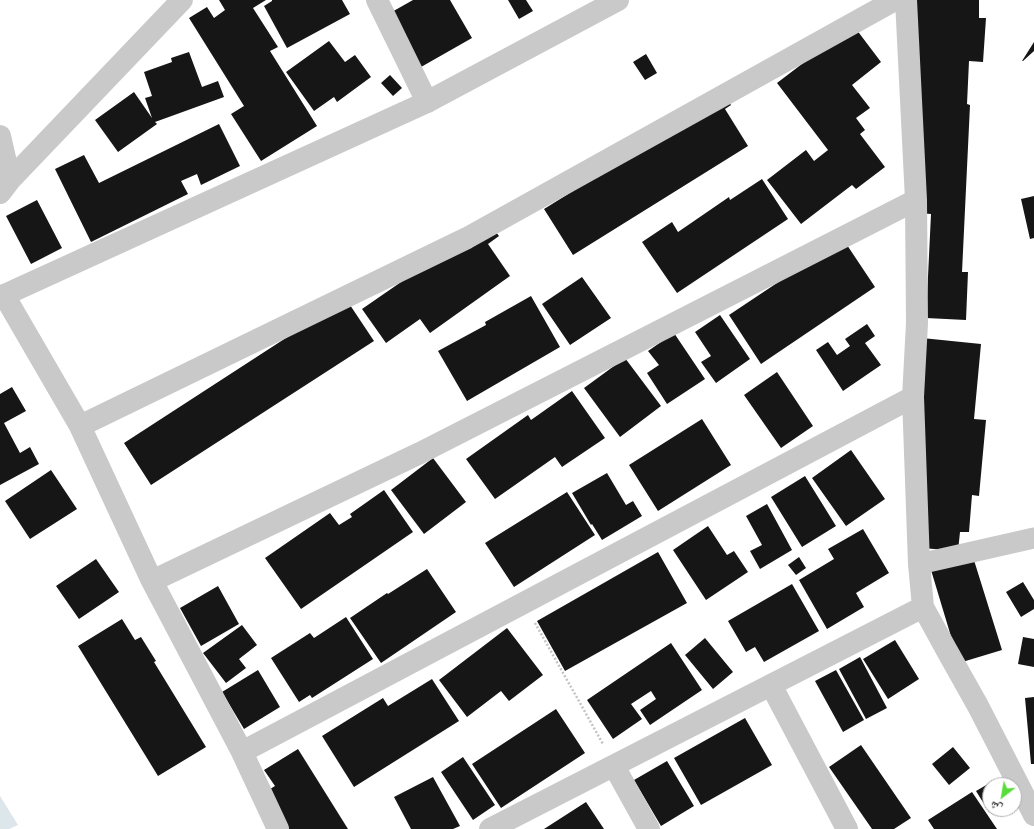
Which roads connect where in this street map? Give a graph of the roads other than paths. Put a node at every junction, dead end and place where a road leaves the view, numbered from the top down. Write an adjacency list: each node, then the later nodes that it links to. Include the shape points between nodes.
1 (182, 0): 8 (street)
2 (377, 0): 6 (street)
3 (618, 0): 6 (street)
4 (895, 0): 12 (street, via 467,238)
5 (906, 0): 9 (street)
6 (427, 102): 10 (street)
7 (0, 136): 8 (street)
8 (5, 186)
9 (916, 200): 11 (street, via 917,323); 15 (street, via 420,453)
10 (2, 296): 12 (street)
11 (913, 398): 14 (street); 18 (street)
12 (80, 426): 15 (street)
13 (1034, 538): 14 (street)
14 (919, 564): 16 (street)
15 (152, 581): 18 (street)
16 (924, 607): 17 (street); 20 (street)
17 (771, 685): 19 (street); 24 (street)
18 (242, 752): 21 (street)
19 (614, 766): 22 (street); 23 (street)
20 (1034, 814)
21 (278, 829)
22 (490, 829)
23 (649, 829)
24 (847, 829)

